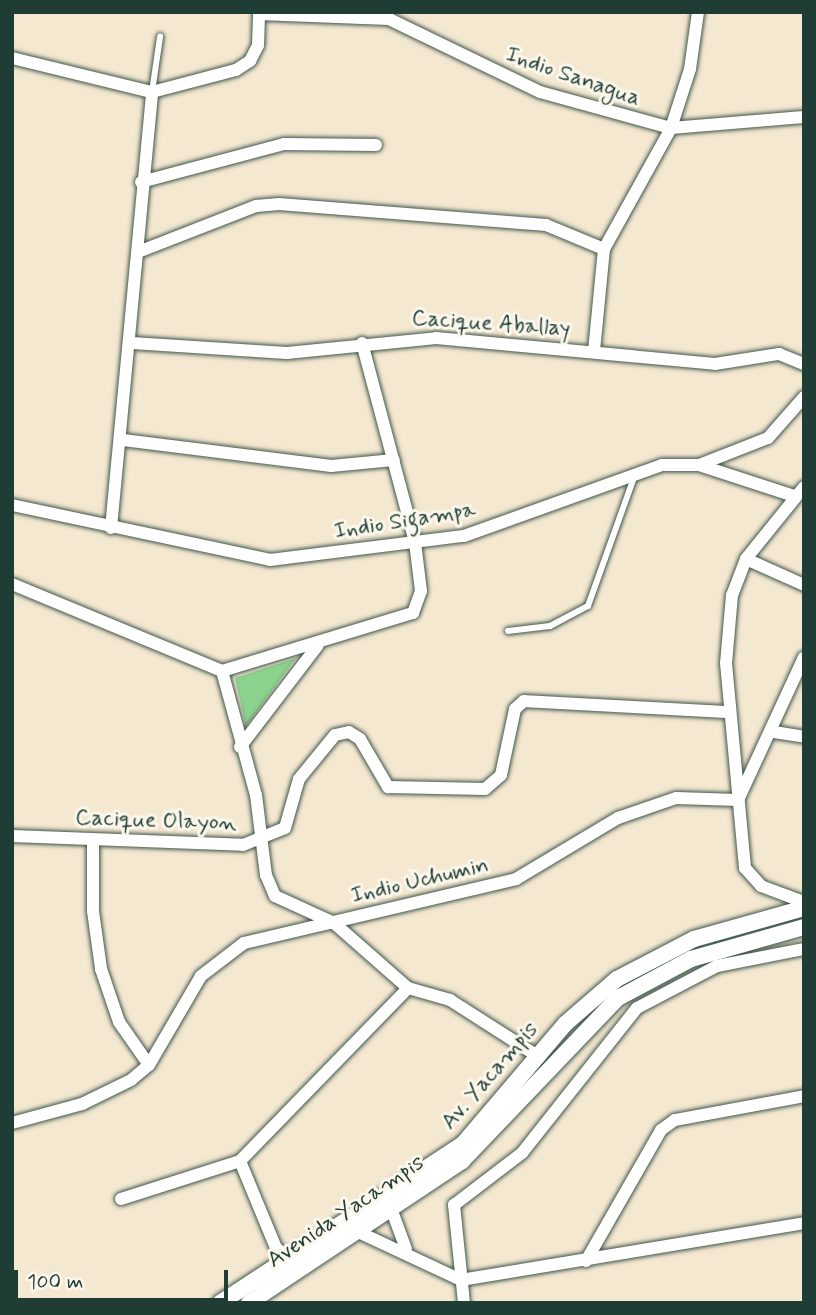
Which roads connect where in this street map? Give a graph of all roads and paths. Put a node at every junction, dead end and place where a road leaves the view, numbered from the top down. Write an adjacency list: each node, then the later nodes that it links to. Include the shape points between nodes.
1 (698, 12): 8 (street, via 690,69)
2 (260, 13): 3 (street, Indio Sanagua); 6 (street, Indio Sanagua, via 258,45 236,71)
3 (342, 13): 8 (street, Indio Sanagua, via 389,19 540,92)
4 (160, 37): 6 (lane)
5 (12, 58): 6 (street, Indio Sanagua)
6 (152, 92): 10 (street)
7 (804, 117): 8 (street, Indio Sanagua)
8 (671, 128): 11 (street)
9 (376, 145): 10 (street, via 284,144)
10 (141, 182): 12 (street)
11 (604, 248): 12 (street, via 546,225 279,204 256,206); 15 (street)
12 (138, 252): 13 (street)
13 (132, 343): 14 (street, Cacique Aballay, via 287,353); 18 (street)
14 (362, 343): 15 (street, Cacique Aballay, via 436,338); 19 (street)
15 (594, 351): 16 (street, Cacique Aballay, via 715,364 779,354)
16 (804, 363)
17 (804, 397): 20 (street, via 768,438)
18 (123, 440): 19 (street, via 331,466); 24 (street)
19 (394, 460): 25 (street)
20 (699, 466): 21 (street, Indio Sigampa); 22 (street, Indio Sigampa)
21 (637, 470): 25 (street, Indio Sigampa, via 491,528); 29 (lane, via 588,607 550,626)
22 (799, 492): 26 (street)
23 (12, 505): 24 (street, Indio Sigampa)
24 (111, 528): 25 (street, Indio Sigampa, via 270,560)
25 (415, 542): 30 (street, via 421,603 413,613)
26 (746, 559): 28 (street); 33 (street, via 727,628)
27 (12, 584): 32 (street)
28 (804, 585)
29 (508, 631)
30 (318, 645): 32 (street); 36 (street)
31 (804, 657): 34 (street)
32 (222, 671): 36 (street)
33 (729, 712): 37 (street); 40 (street, Cacique Olayon, via 524,701 515,709 501,775 485,789 388,787 360,738 349,732 335,735 299,779 285,828)
34 (774, 732): 35 (street); 37 (street)
35 (804, 737)
36 (240, 747): 40 (street)
37 (738, 800): 41 (street, via 751,880); 42 (street, Indio Uchumin, via 676,798 618,818 516,879)
38 (12, 836): 39 (street, Cacique Olayon)
39 (93, 841): 40 (street, Cacique Olayon, via 225,848); 47 (street, via 93,911 102,970 118,1022)
40 (262, 841): 42 (street, via 275,896)
41 (804, 905): 46 (street, Av. Yacampis, via 694,939 617,979)
42 (334, 923): 45 (street); 47 (street, Indio Uchumin, via 244,943 221,958 185,998)
43 (804, 927): 52 (street, Avenida Yacampis, via 691,960 618,998 483,1143)
44 (804, 948): 60 (street, via 718,966 649,999 522,1153 454,1205)
45 (408, 988): 46 (street, via 450,1000); 50 (street)
46 (538, 1057): 54 (street, Av. Yacampis, via 463,1144)
47 (149, 1065): 49 (street, via 82,1104)
48 (804, 1096): 58 (street, via 675,1120 661,1130)
49 (12, 1124)
50 (240, 1161): 51 (street); 57 (street, via 276,1248)
51 (121, 1199)
52 (392, 1211): 55 (street, Avenida Yacampis); 56 (street)
53 (804, 1223): 58 (street)
54 (344, 1225): 55 (street); 57 (street, Av. Yacampis)
55 (360, 1234): 56 (street); 59 (street, Avenida Yacampis)
56 (406, 1249): 60 (street)
57 (288, 1261): 59 (street); 61 (street, Av. Yacampis)
58 (586, 1261): 60 (street)
59 (309, 1265): 62 (street, Avenida Yacampis)
60 (461, 1280): 63 (street)
61 (220, 1303)
62 (249, 1303)
63 (464, 1303)

